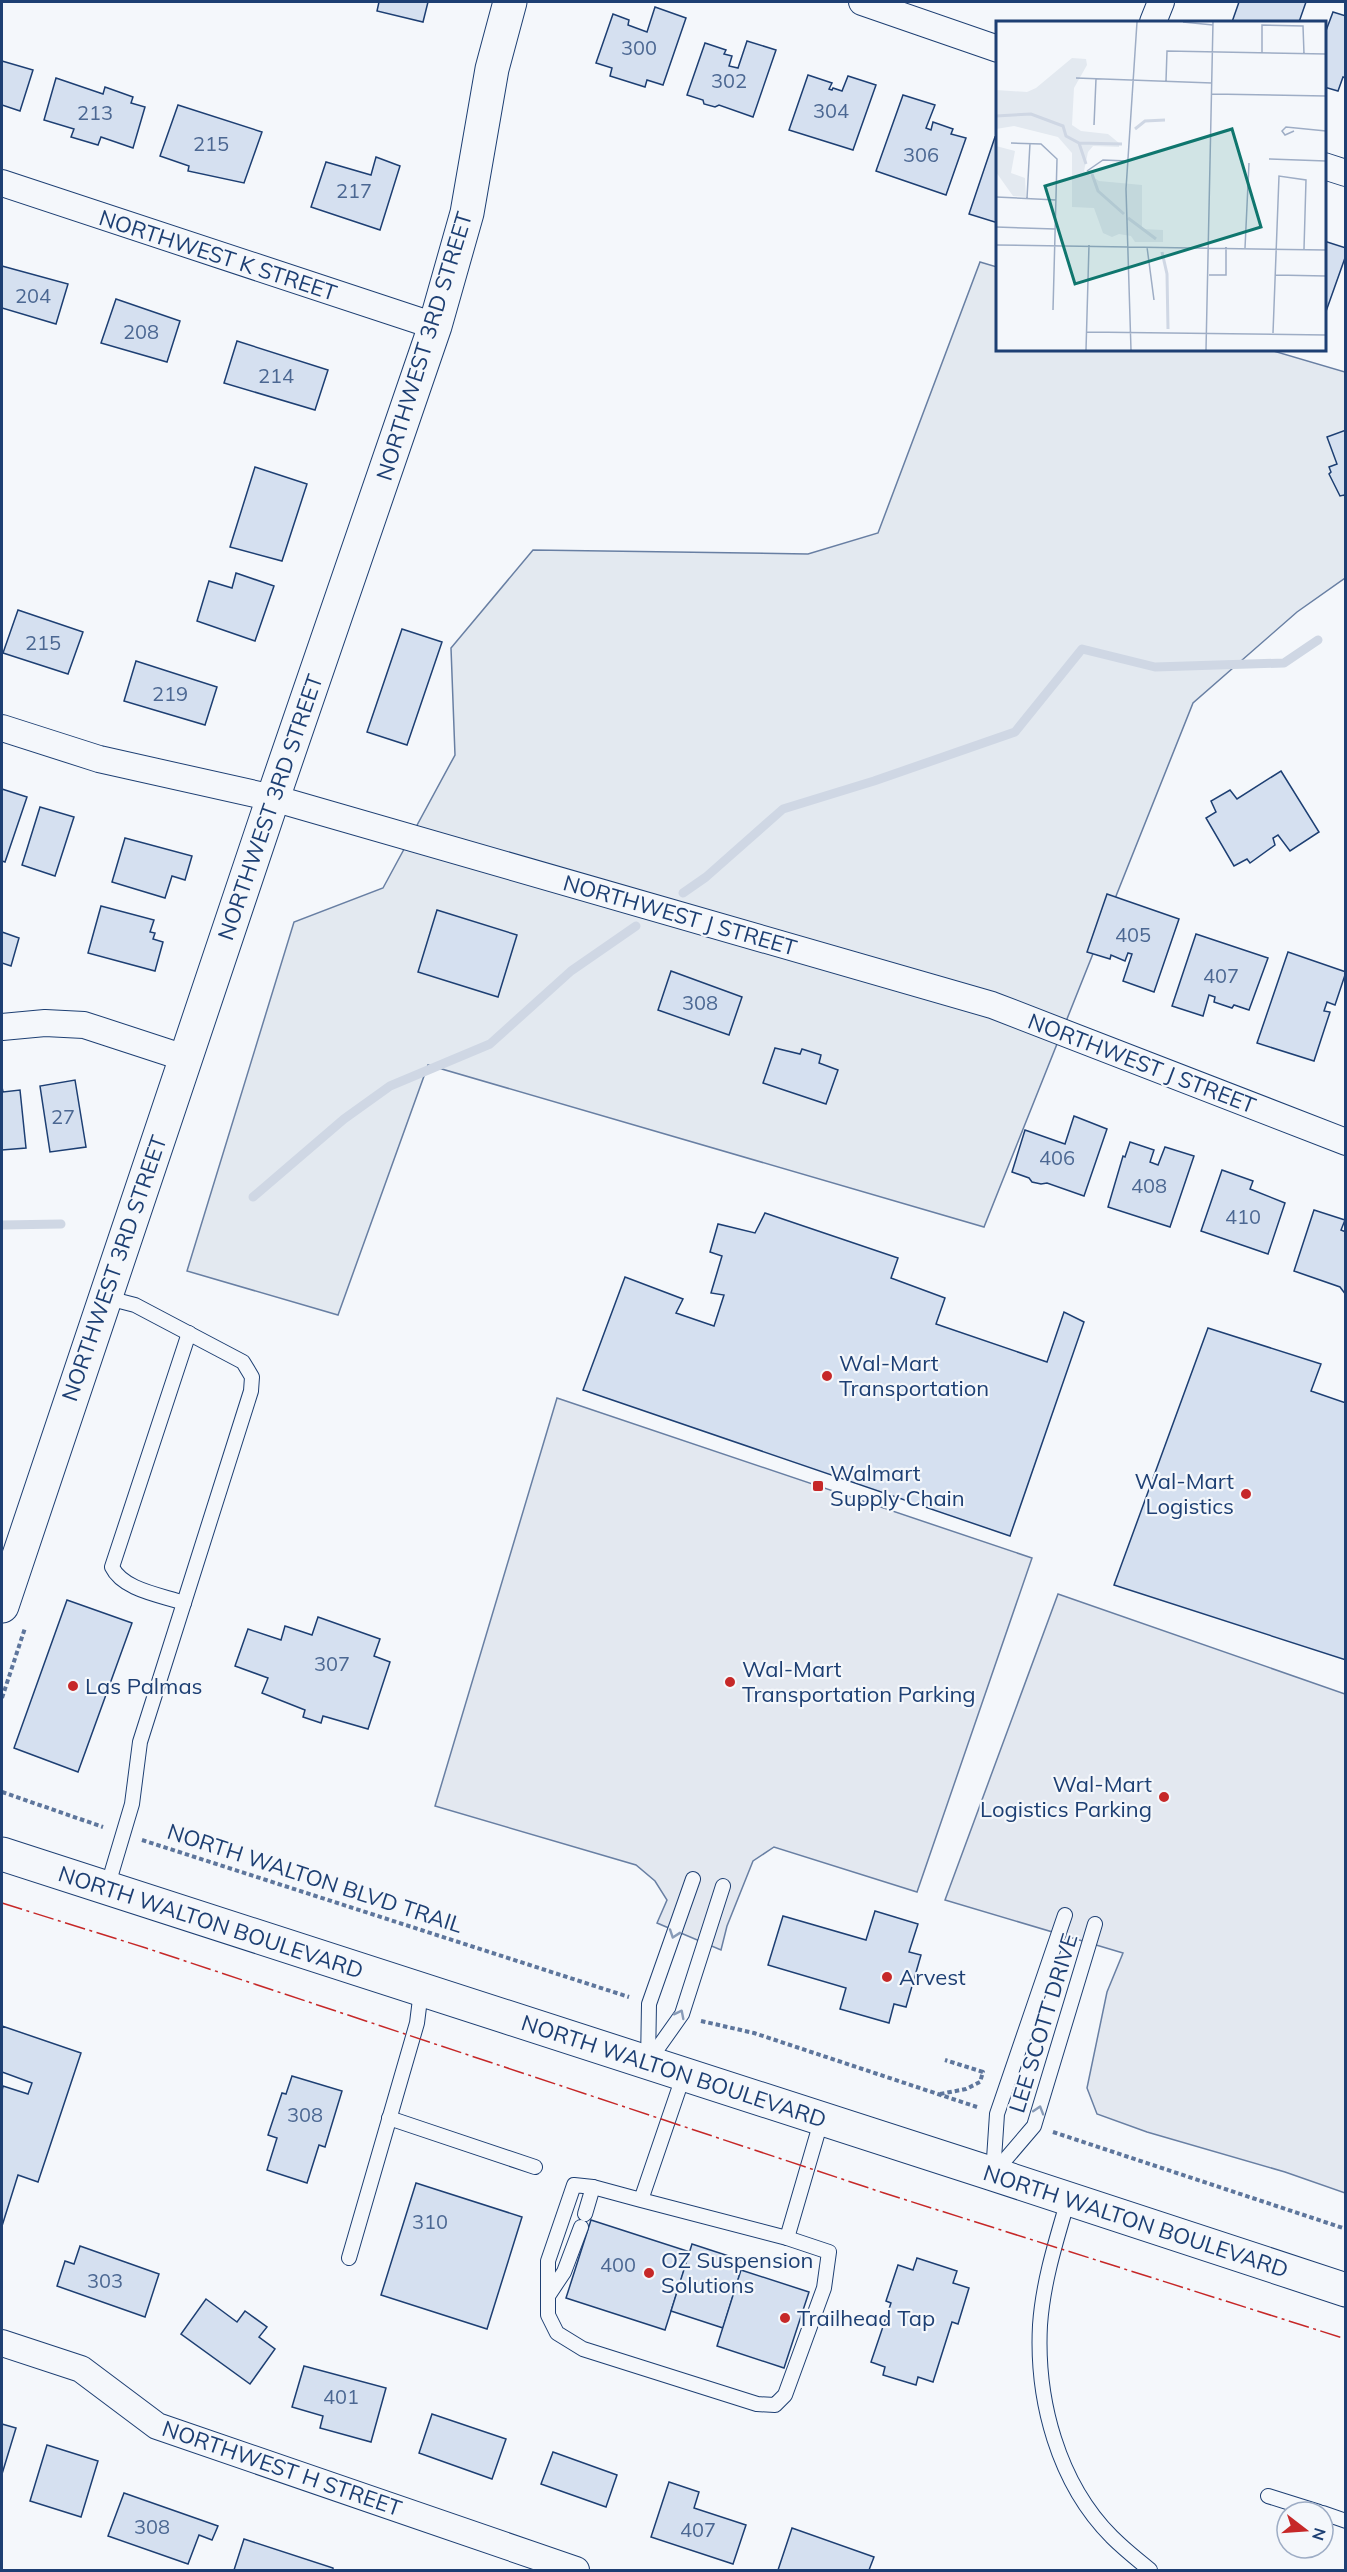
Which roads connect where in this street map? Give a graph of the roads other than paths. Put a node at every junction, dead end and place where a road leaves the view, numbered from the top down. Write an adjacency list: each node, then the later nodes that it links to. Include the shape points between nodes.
1 (510, 2): 9 (street, NORTHWEST 3RD STREET, via 492,69 467,213)
2 (862, 2): 5 (street)
3 (1161, 2): 4 (street)
4 (1153, 21)
5 (996, 49)
6 (1326, 167): 7 (street)
7 (1346, 173)
8 (2, 183): 9 (street, NORTHWEST K STREET)
9 (435, 326): 11 (street, NORTHWEST 3RD STREET)
10 (2, 728): 11 (street, NORTHWEST J STREET, via 99,759)
11 (273, 798): 13 (street, NORTHWEST 3RD STREET); 14 (street, NORTHWEST J STREET, via 992,1005)
12 (2, 1027): 13 (street, via 84,1025)
13 (186, 1058): 15 (street, NORTHWEST 3RD STREET)
14 (1344, 1135)
15 (104, 1297): 16 (lane, via 135,1305); 18 (street, NORTHWEST 3RD STREET)
16 (189, 1333): 17 (lane, via 243,1362 252,1377 251,1391); 17 (lane, via 112,1567 116,1576 128,1584)
17 (184, 1603): 22 (lane, via 140,1742 132,1804)
18 (2, 1606)
19 (2, 1854): 22 (street, NORTH WALTON BOULEVARD)
20 (693, 1879): 26 (lane, one-way to 26, via 649,2004)
21 (723, 1886): 26 (lane, one-way to 21, via 681,2014)
22 (107, 1888): 25 (street, NORTH WALTON BOULEVARD)
23 (1065, 1915): 31 (lane, LEE SCOTT DRIVE, via 997,2114)
24 (1095, 1924): 31 (lane, LEE SCOTT DRIVE, one-way to 24, via 1034,2126)
25 (421, 1990): 26 (street, NORTH WALTON BOULEVARD); 28 (lane, via 417,2023)
26 (648, 2062): 27 (street, NORTH WALTON BOULEVARD)
27 (684, 2074): 29 (street, NORTH WALTON BOULEVARD); 33 (lane)
28 (390, 2118): 30 (lane); 36 (lane)
29 (822, 2118): 31 (street, NORTH WALTON BOULEVARD); 35 (lane)
30 (535, 2167)
31 (993, 2174): 34 (street, NORTH WALTON BOULEVARD)
32 (592, 2187): 33 (lane); 38 (lane, via 564,2272); 38 (lane, via 574,2185 548,2261)
33 (641, 2200): 35 (lane)
34 (1068, 2200): 37 (street, NORTH WALTON BOULEVARD); 43 (lane, via 1047,2272 1040,2326 1048,2420 1079,2494 1111,2537)
35 (787, 2238): 38 (lane, via 829,2252 824,2288 785,2395 775,2405 757,2404 583,2349 557,2333 548,2315)
36 (349, 2258)
37 (1346, 2290)
38 (548, 2296)
39 (2, 2343): 42 (street, NORTHWEST H STREET, via 81,2369 157,2426)
40 (1268, 2496): 41 (lane)
41 (1280, 2500)
42 (576, 2571)
43 (1150, 2571)

